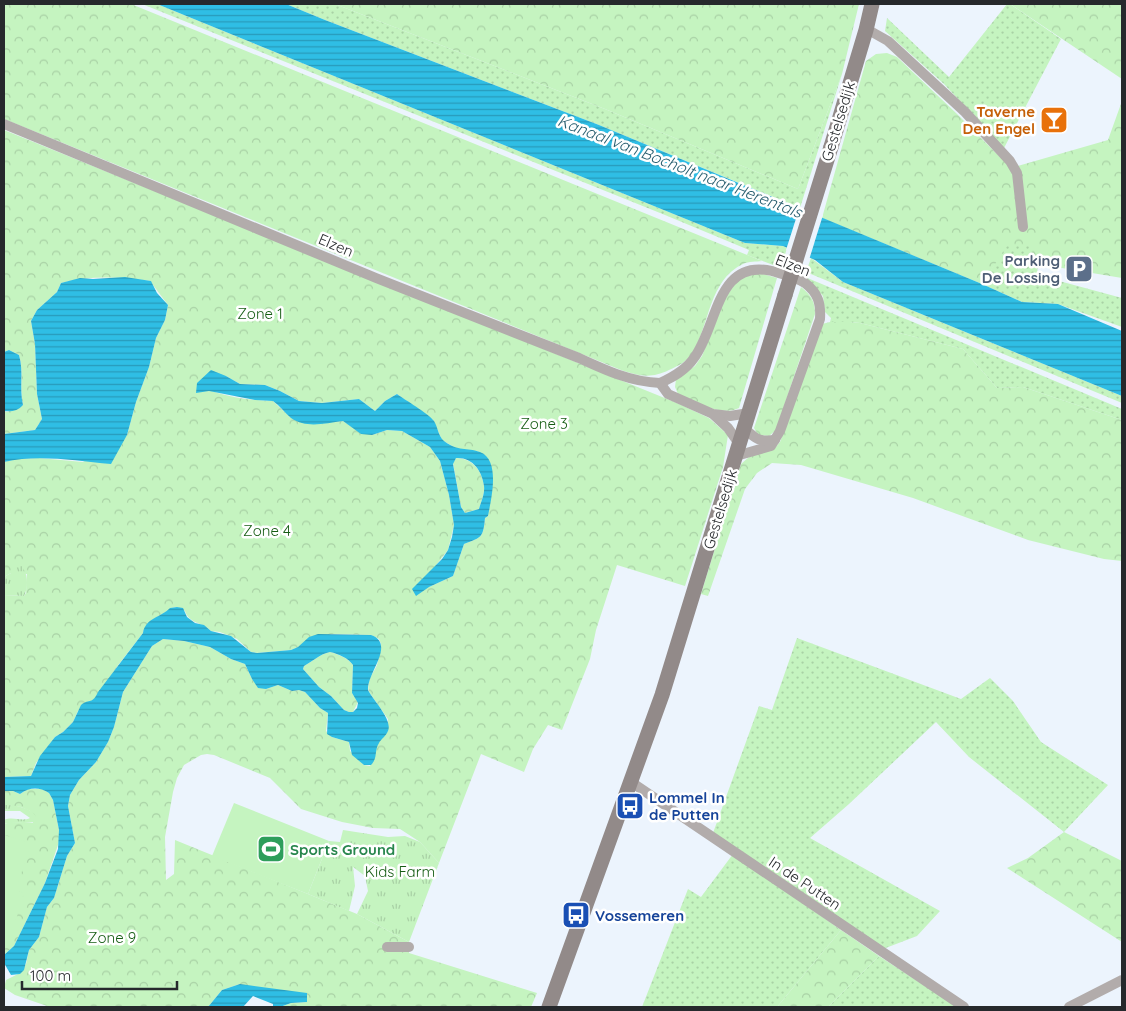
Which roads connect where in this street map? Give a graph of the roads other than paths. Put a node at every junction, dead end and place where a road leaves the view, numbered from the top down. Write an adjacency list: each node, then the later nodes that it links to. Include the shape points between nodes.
1 (872, 4): 2 (main road, Gestelsedijk)
2 (866, 30): 4 (street, via 888,41 965,112 1010,161 1017,173); 6 (main road, Gestelsedijk, bridge)
3 (4, 124): 5 (street, Elzen, via 620,376)
4 (1023, 227)
5 (660, 383): 7 (street, via 668,394); 9 (street, Elzen, via 678,373 695,357 722,294 740,273 762,269 802,281 818,297 820,319)
6 (749, 413): 7 (street); 8 (main road, Gestelsedijk)
7 (713, 414): 10 (street, via 728,428)
8 (745, 428): 9 (street, via 755,438); 10 (main road, Gestelsedijk)
9 (775, 440): 10 (street, via 771,446 761,450)
10 (738, 450): 11 (main road, Gestelsedijk)
11 (631, 782): 15 (main road, Gestelsedijk); 16 (street, In de Putten)
12 (387, 947): 13 (street)
13 (409, 948)
14 (1122, 980): 17 (street)
15 (548, 1007)
16 (964, 1007)
17 (1070, 1007)

